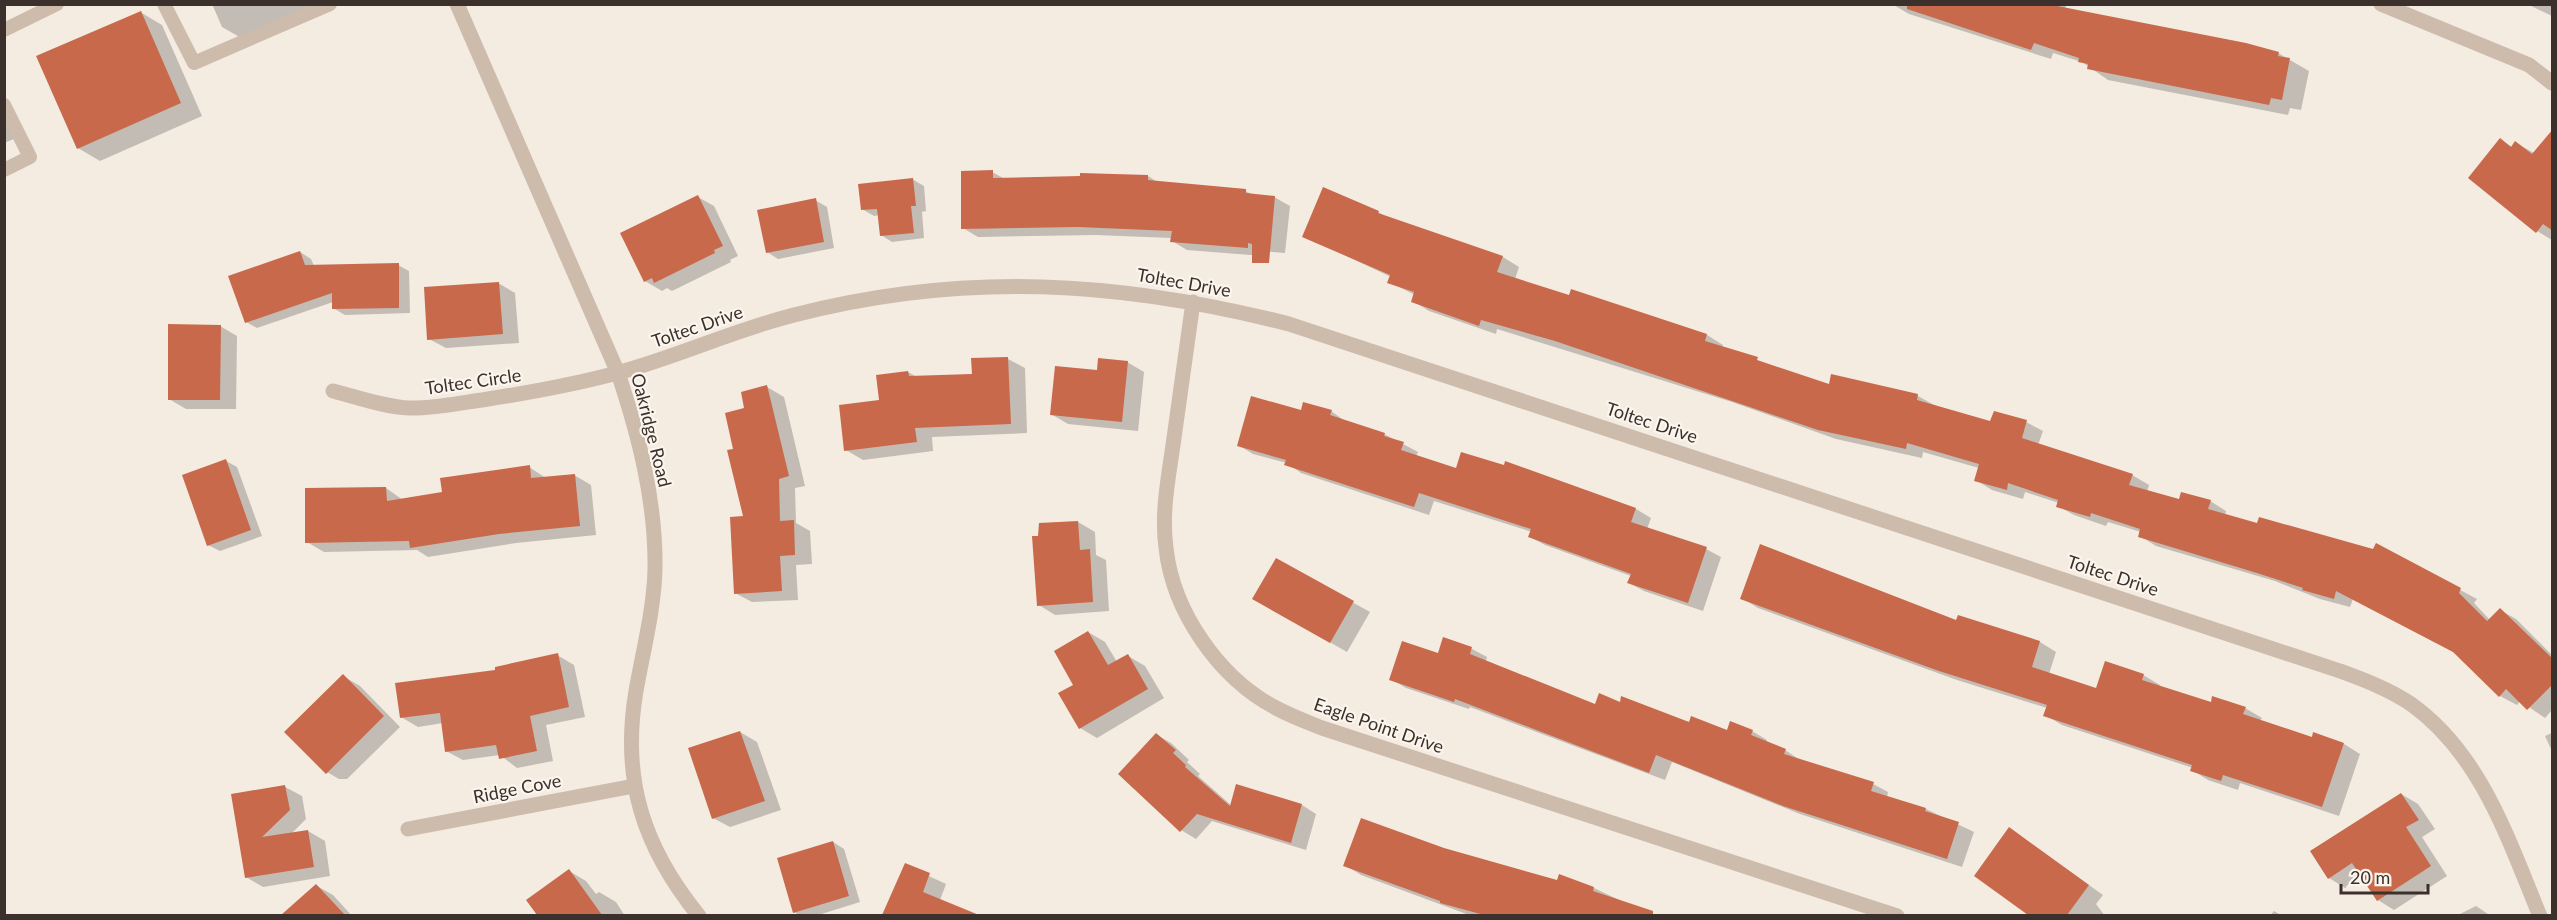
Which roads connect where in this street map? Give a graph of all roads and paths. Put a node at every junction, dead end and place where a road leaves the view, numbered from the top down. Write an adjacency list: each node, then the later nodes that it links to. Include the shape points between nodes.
1 (57, 4): 6 (lane)
2 (164, 4): 3 (lane, via 194,63)
3 (330, 4)
4 (457, 4): 11 (street, Oakridge Road)
5 (2382, 4): 7 (street, via 2529,65)
6 (4, 30)
7 (2553, 83)
8 (4, 105): 9 (lane, via 30,157)
9 (4, 170)
10 (1193, 302): 11 (street, Toltec Drive, via 1068,286 947,289 860,300 795,314); 16 (street, Eagle Point Drive, via 1164,511 1166,550 1190,621 1215,657 1245,686 1275,708 1322,728); 17 (street, Toltec Drive, via 1311,332 2383,688 2439,728 2462,753 2490,799)
11 (618, 373): 12 (street, Toltec Circle, via 529,393 433,407 391,406); 13 (street, Oakridge Road, via 650,491 655,570 631,736)
12 (333, 391)
13 (634, 786): 14 (street, Ridge Cove); 15 (street, Oakridge Road, via 641,818 654,847 680,893)
14 (408, 829)
15 (699, 915)
16 (1897, 915)
17 (2541, 915)

